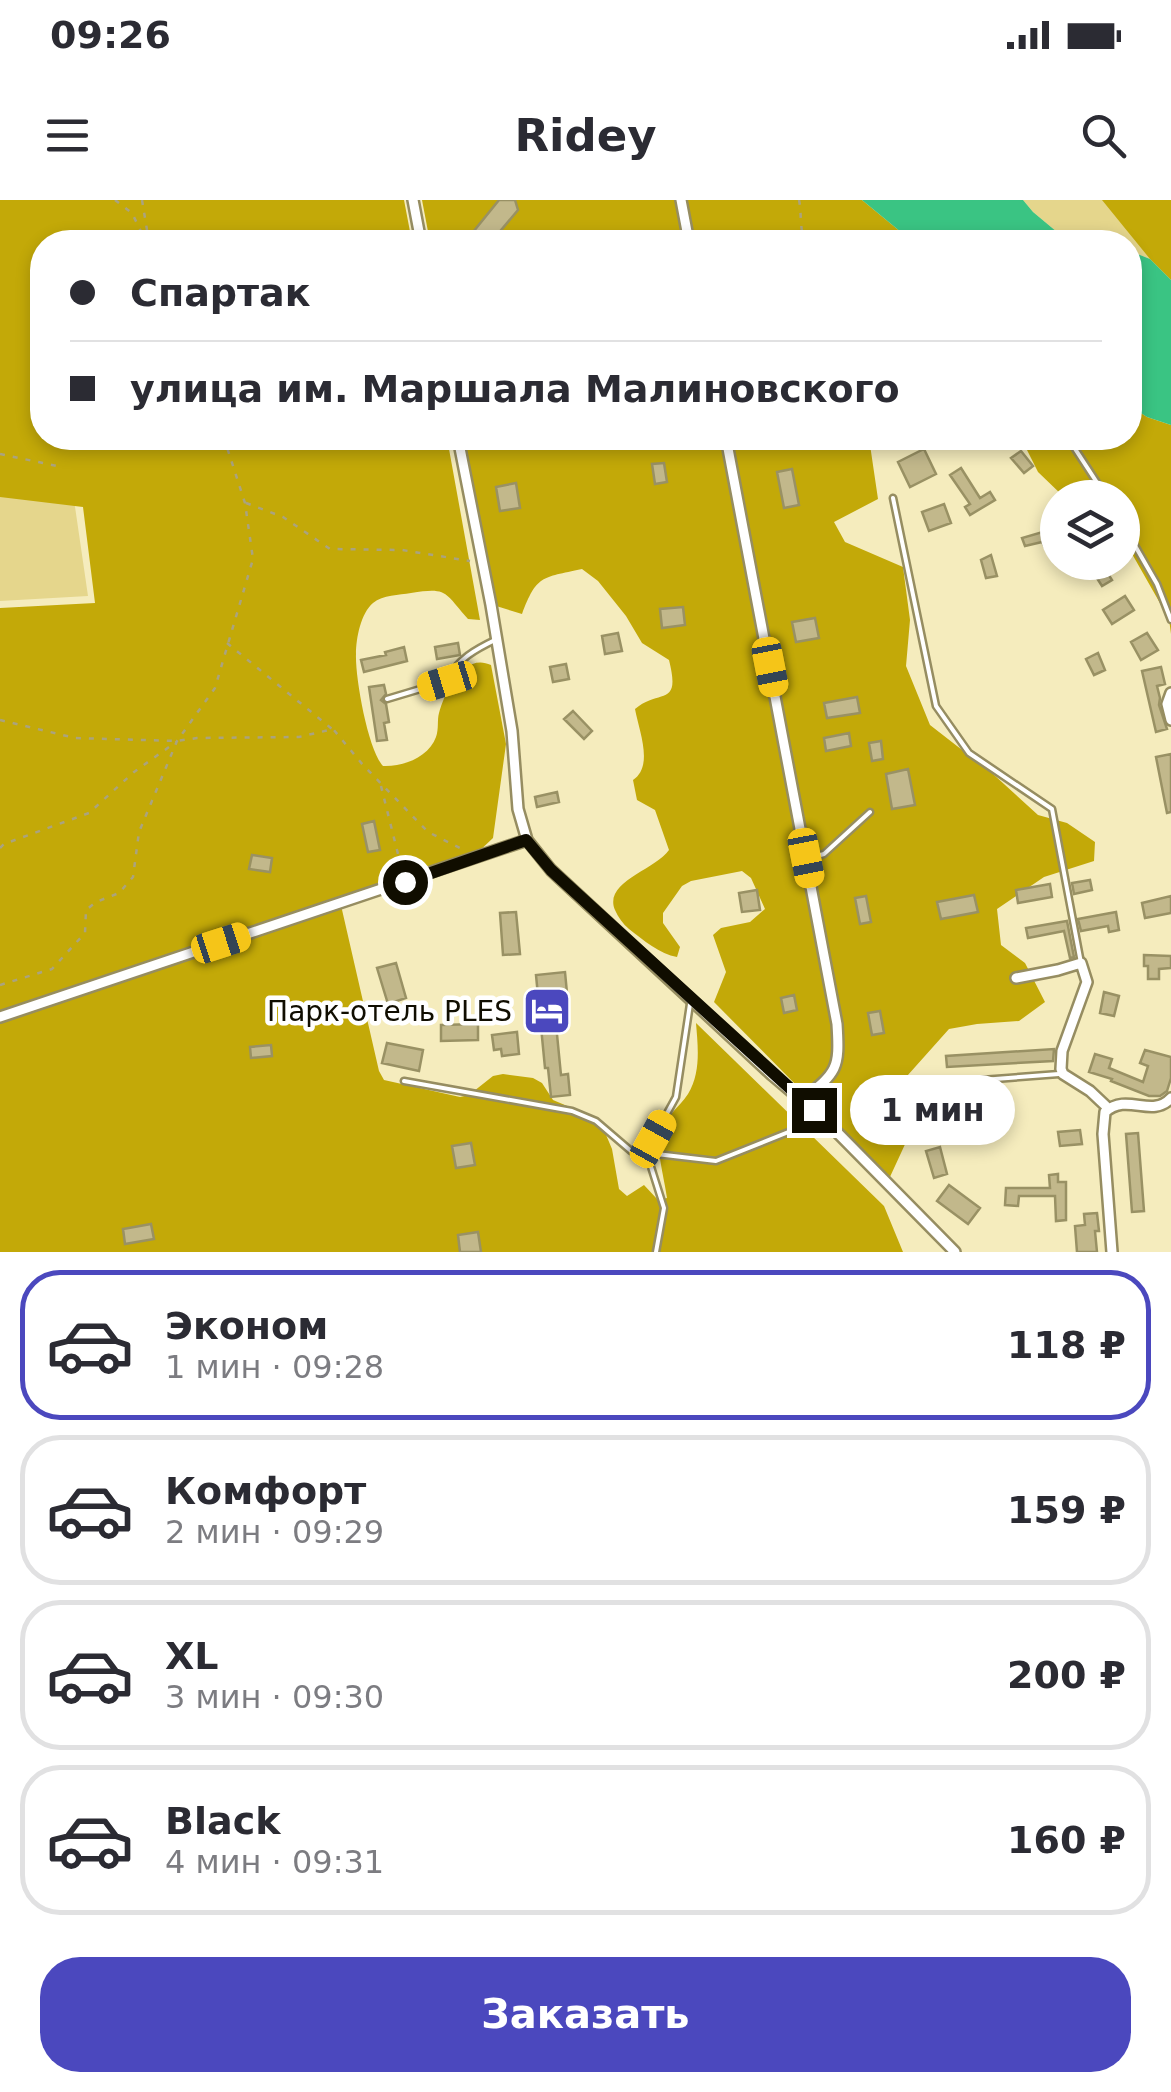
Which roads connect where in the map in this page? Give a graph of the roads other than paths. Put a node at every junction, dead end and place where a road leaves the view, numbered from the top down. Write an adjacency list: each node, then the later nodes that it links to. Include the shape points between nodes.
1 (413, 200): 3 (street)
2 (681, 200): 4 (street)
3 (419, 230)
4 (687, 230)
5 (460, 450): 12 (street)
6 (728, 450): 18 (street)
7 (1076, 450): 8 (lane)
8 (1095, 480)
9 (893, 498): 19 (lane, via 936,706 969,753 1052,809)
10 (1140, 554): 11 (lane)
11 (1171, 620)
12 (496, 639): 14 (lane, via 474,650 447,681); 17 (street)
13 (1171, 693): 15 (street)
14 (387, 699)
15 (1171, 720)
16 (870, 812): 18 (lane, via 824,854)
17 (526, 840): 21 (street); 22 (street)
18 (806, 858): 27 (street, via 839,1048 828,1079)
19 (1080, 963): 20 (street); 23 (street, via 1087,982 1062,1051)
20 (1016, 978)
21 (691, 999): 27 (street); 30 (lane, via 676,1097)
22 (0, 1017)
23 (1063, 1074): 25 (lane); 28 (street)
24 (404, 1081): 30 (lane, via 572,1111 631,1151)
25 (929, 1084)
26 (1171, 1098): 28 (street, via 1156,1108)
27 (802, 1100): 29 (street)
28 (1108, 1108): 33 (street, via 1103,1124)
29 (826, 1120): 30 (lane, via 716,1161); 32 (street)
30 (647, 1154): 31 (lane, via 664,1208)
31 (656, 1252)
32 (955, 1252)
33 (1112, 1252)

